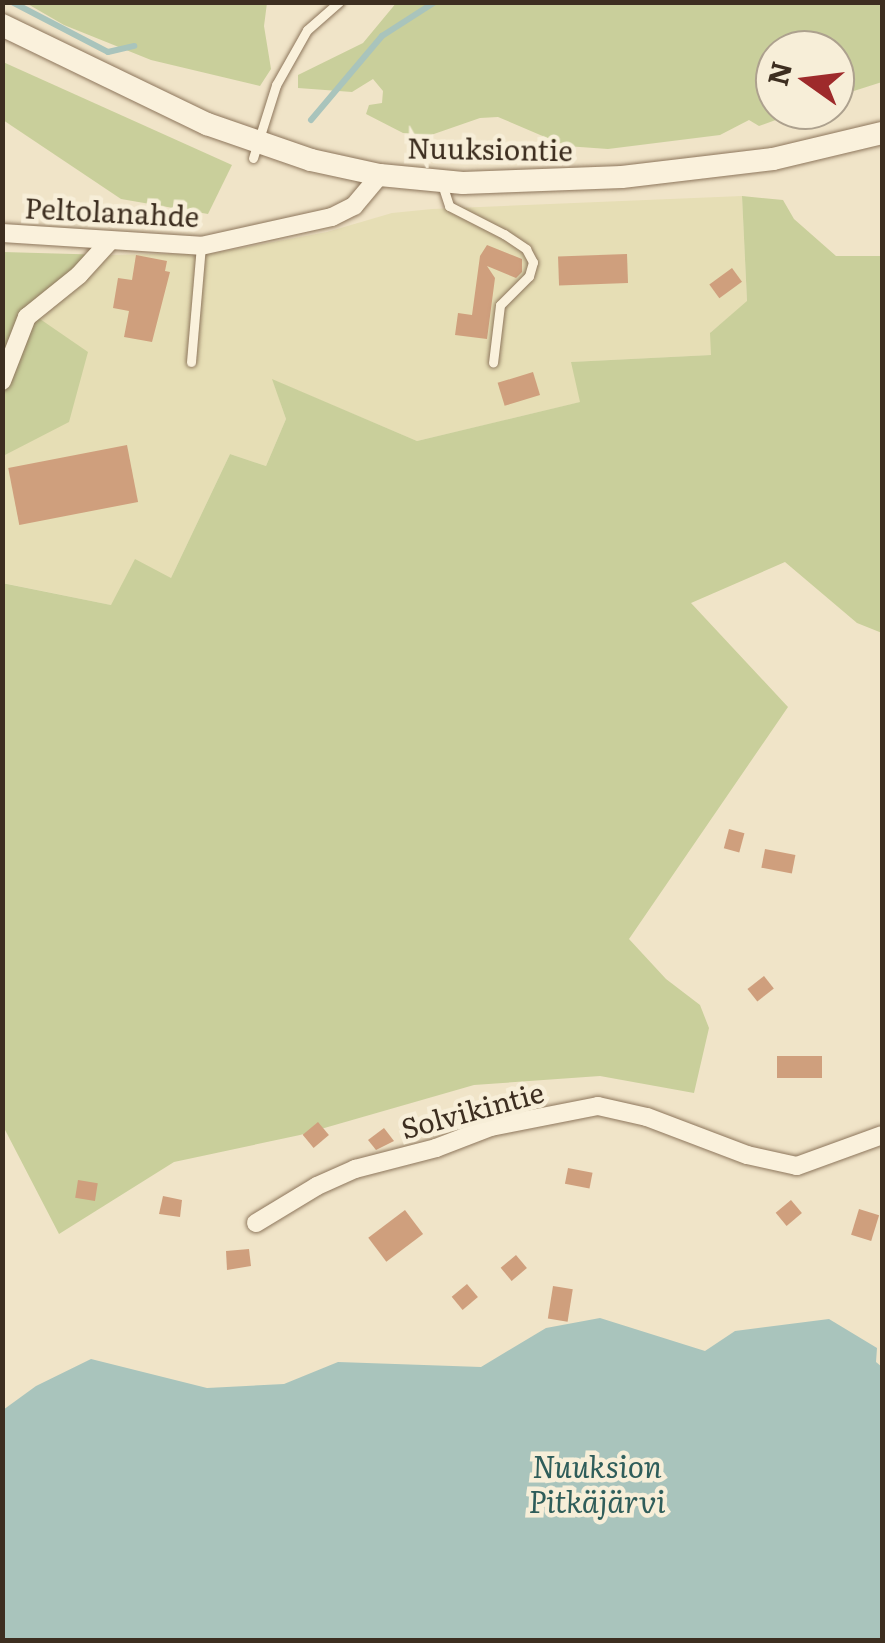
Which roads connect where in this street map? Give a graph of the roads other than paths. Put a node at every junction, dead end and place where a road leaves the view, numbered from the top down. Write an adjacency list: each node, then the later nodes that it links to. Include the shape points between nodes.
1 (340, 2): 4 (lane, via 307,30 276,85)
2 (2, 25): 4 (street, Nuuksiontie)
3 (882, 133): 6 (street, Nuuksiontie, via 711,169)
4 (255, 150): 5 (street, Nuuksiontie)
5 (380, 175): 6 (street, Nuuksiontie); 9 (street, Peltolanahde, via 354,206 332,217)
6 (442, 182): 11 (lane, via 448,206 504,234 533,262 530,276 500,305)
7 (2, 234): 8 (street, Peltolanahde)
8 (109, 242): 9 (street, Peltolanahde); 12 (street, via 28,317)
9 (201, 246): 10 (lane)
10 (191, 362)
11 (494, 362)
12 (2, 380)
13 (882, 1135): 14 (street, Solvikintie, via 797,1166 598,1106 491,1127 354,1169)
14 (256, 1224)

